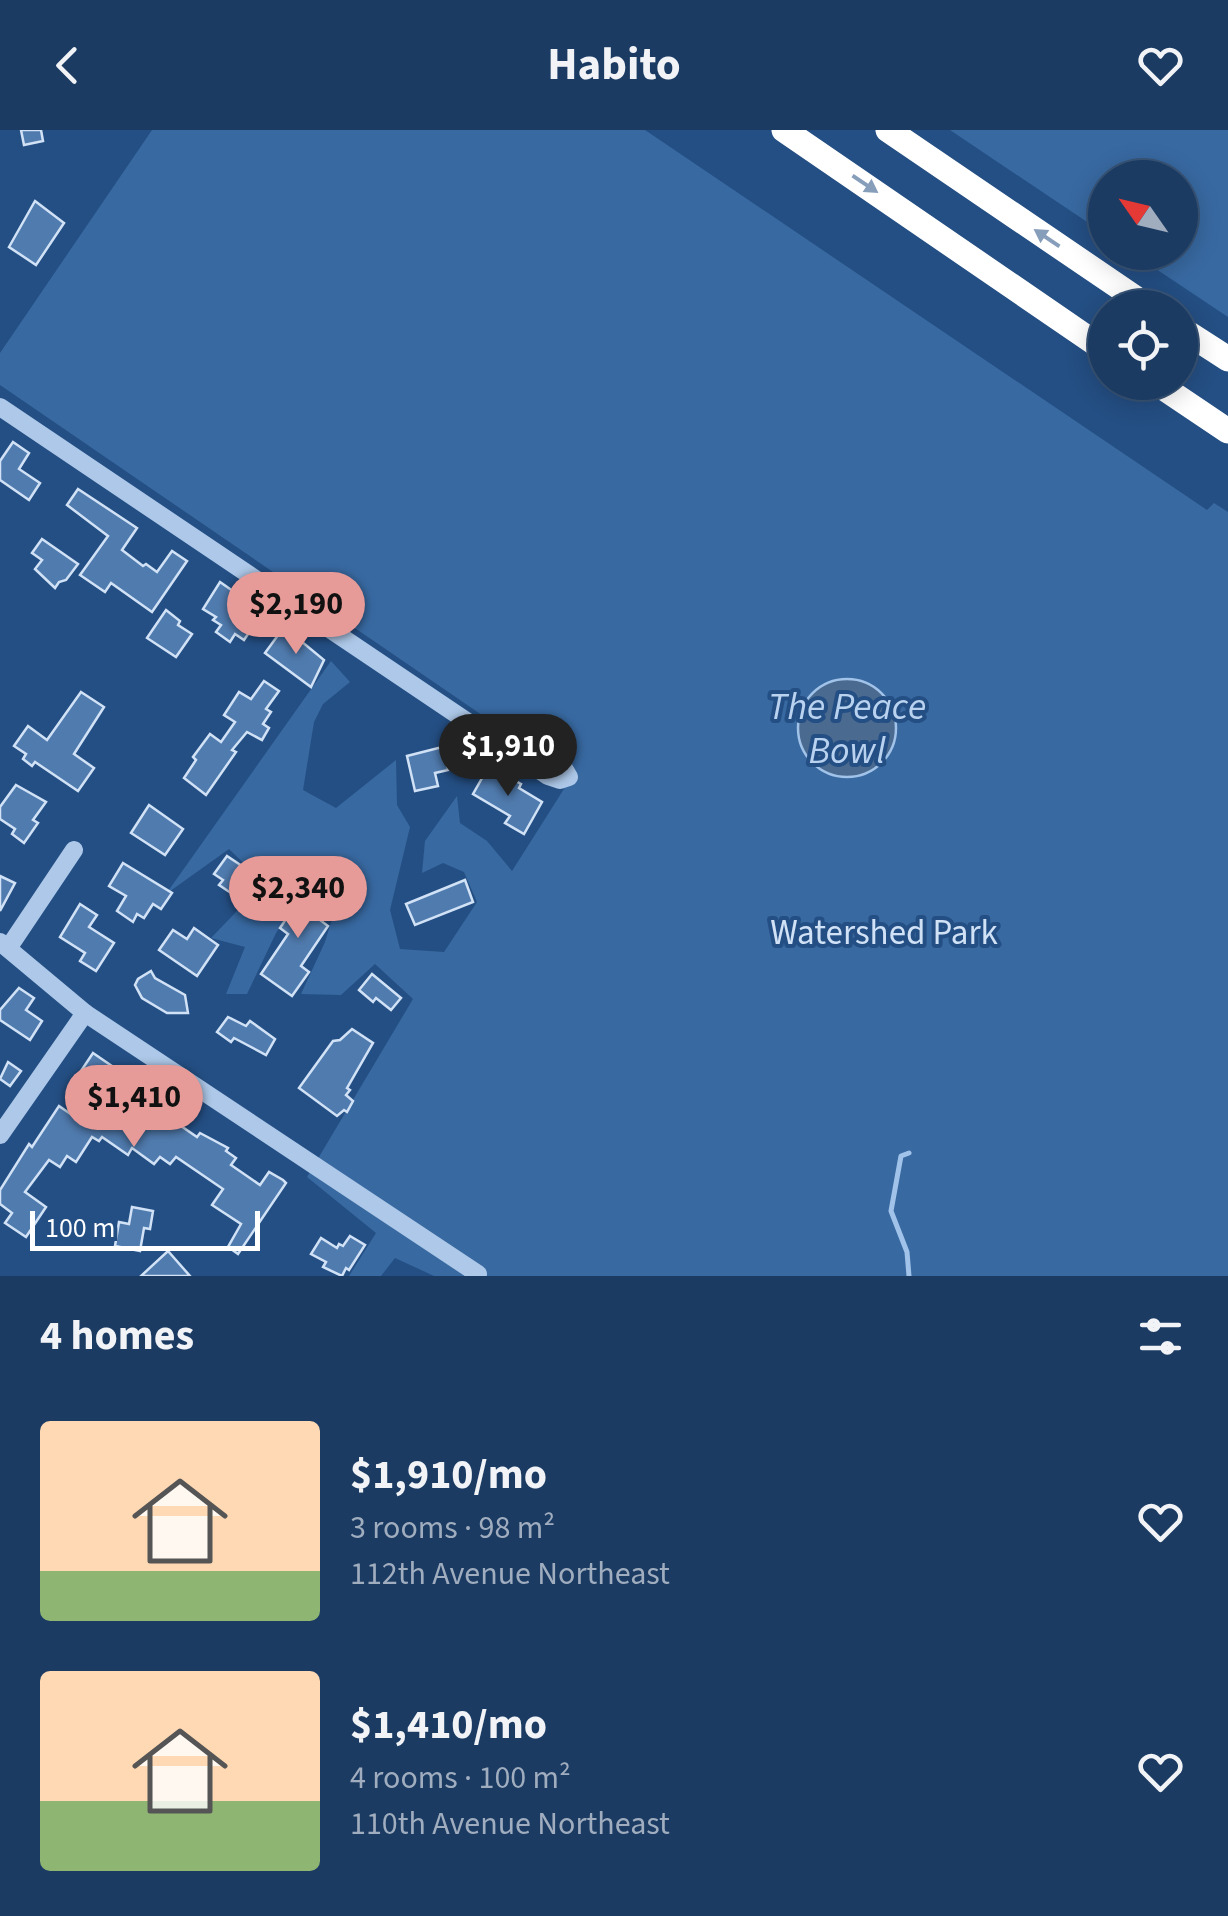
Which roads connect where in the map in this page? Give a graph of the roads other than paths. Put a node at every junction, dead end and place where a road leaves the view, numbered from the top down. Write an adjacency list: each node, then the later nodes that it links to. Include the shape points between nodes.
1 (784, 130): 4 (highway, one-way to 4)
2 (888, 130): 3 (highway, one-way to 2)
3 (1124, 290)
4 (1088, 338)
5 (1198, 340): 6 (highway)
6 (1228, 360)
7 (1182, 400): 9 (highway)
8 (0, 407): 10 (street)
9 (1228, 431)
10 (508, 749)
11 (74, 850): 12 (street)
12 (5, 944): 13 (street)
13 (85, 1013): 14 (street); 15 (street)
14 (0, 1135)
15 (477, 1275)

